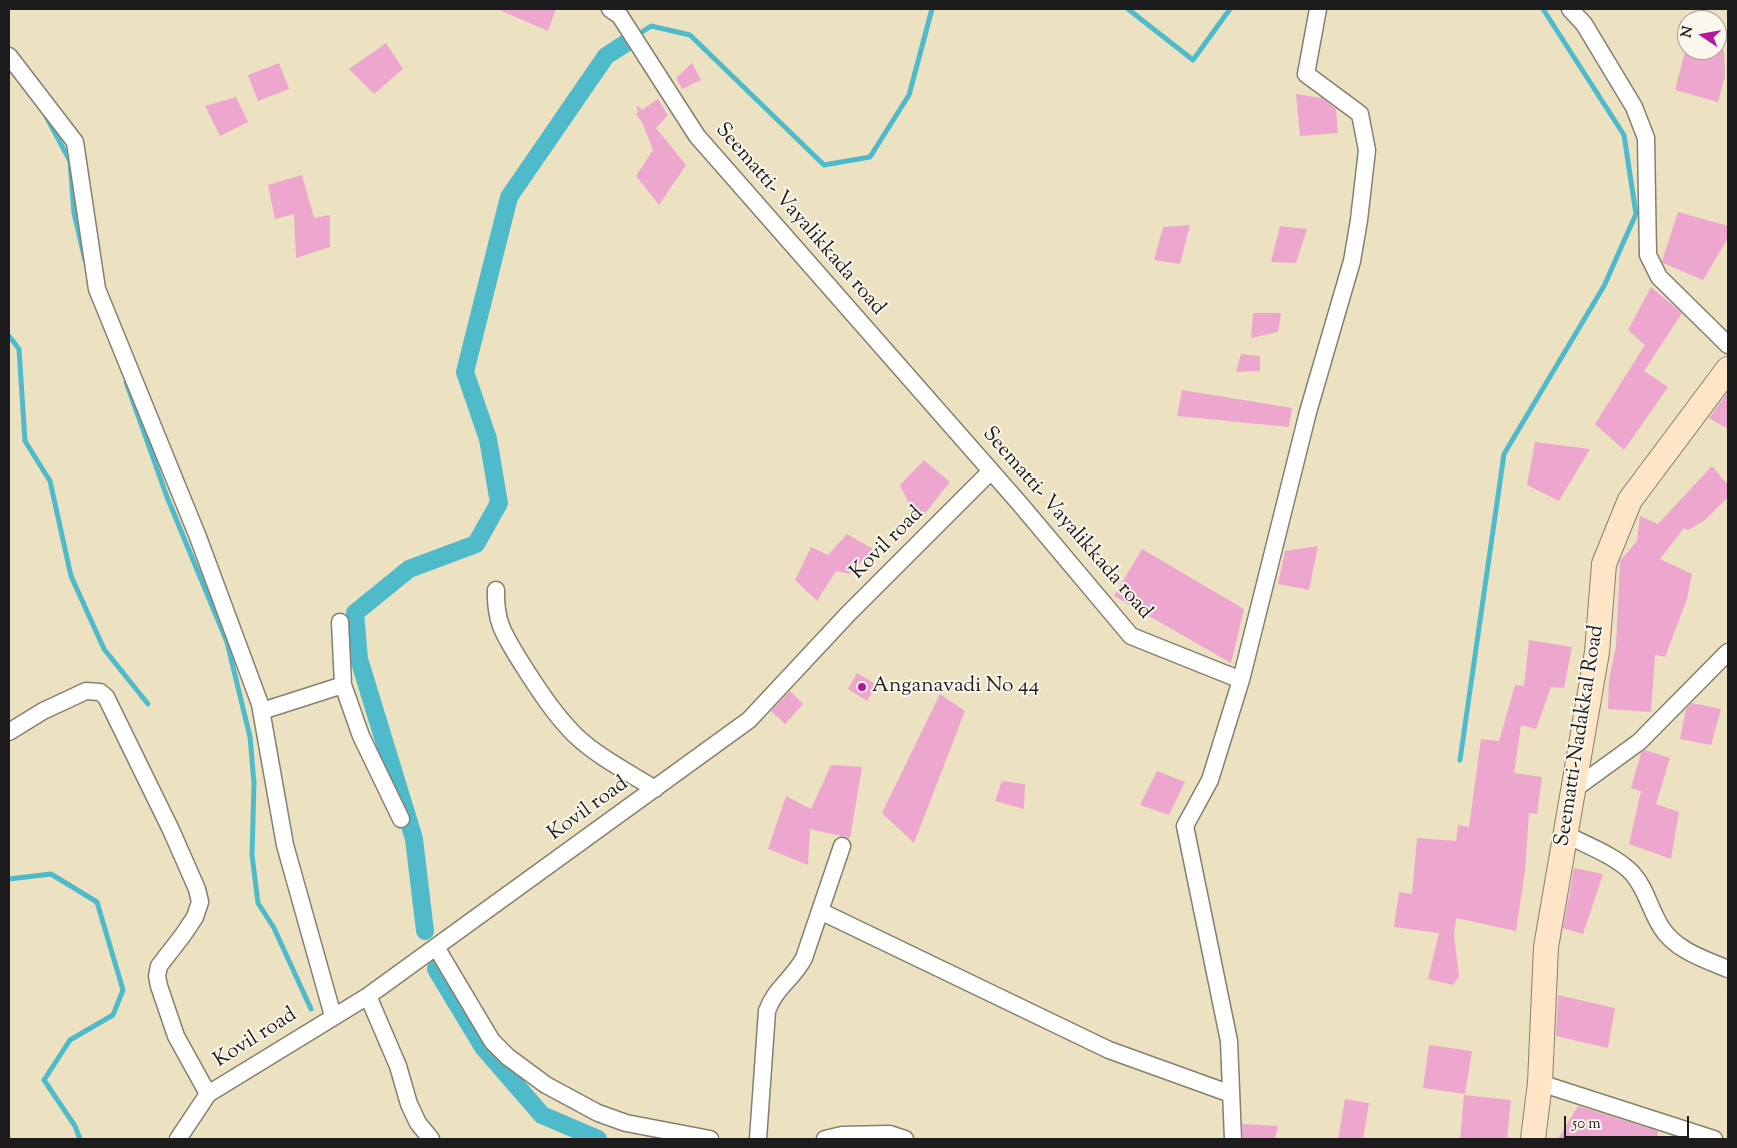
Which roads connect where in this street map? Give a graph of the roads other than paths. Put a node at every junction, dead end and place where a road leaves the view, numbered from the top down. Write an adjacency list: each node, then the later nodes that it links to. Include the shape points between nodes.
1 (610, 9): 7 (street, Seematti- Vayalikkada road, via 620,16 697,136)
2 (1318, 9): 11 (street, via 1306,74 1360,114 1366,150 1359,220 1352,261 1308,412)
3 (1570, 9): 5 (street, via 1584,24 1634,107 1646,138 1648,255 1659,277)
4 (9, 56): 13 (street, via 75,142 97,289 198,537)
5 (1728, 345)
6 (1728, 369): 16 (street, Seematti-Nadakkal Road, via 1630,500 1604,564 1598,652)
7 (991, 471): 11 (street, Seematti- Vayalikkada road, via 1131,636); 15 (street, Kovil road, via 848,614 749,720)
8 (496, 590): 15 (street, via 499,624 545,700 576,735 608,760)
9 (340, 622): 12 (street)
10 (1728, 652): 16 (street, via 1639,742)
11 (1241, 680): 27 (street, via 1210,780 1185,826 1229,1041)
12 (343, 685): 13 (street); 17 (street, via 361,736)
13 (262, 711): 24 (street, via 285,844)
14 (9, 732): 26 (street, via 43,711 86,691 100,692 106,697 197,889 200,902 195,917 160,966 157,976 176,1036)
15 (655, 789): 21 (street, Kovil road)
16 (1573, 790): 18 (street, Seematti-Nadakkal Road)
17 (400, 819)
18 (1566, 834): 22 (street, via 1611,857 1632,873 1672,941 1696,956); 25 (street, Seematti-Nadakkal Road, via 1546,947)
19 (842, 846): 20 (street)
20 (820, 911): 27 (street, via 1109,1050); 31 (street, via 798,970 772,999 767,1011)
21 (436, 947): 23 (street, Kovil road); 30 (street, via 492,1041 546,1085 598,1113 626,1123)
22 (1728, 969)
23 (368, 996): 24 (street, Kovil road); 29 (street, via 398,1066 409,1104)
24 (333, 1016): 26 (street, Kovil road)
25 (1540, 1083): 35 (street, Seematti-Nadakkal Road); 36 (street)
26 (208, 1094): 28 (street, Kovil road)
27 (1231, 1094): 34 (street)
28 (178, 1139)
29 (431, 1139)
30 (710, 1139)
31 (758, 1139)
32 (825, 1139): 33 (street, via 890,1134)
33 (905, 1139)
34 (1233, 1139)
35 (1533, 1139)
36 (1714, 1139)

